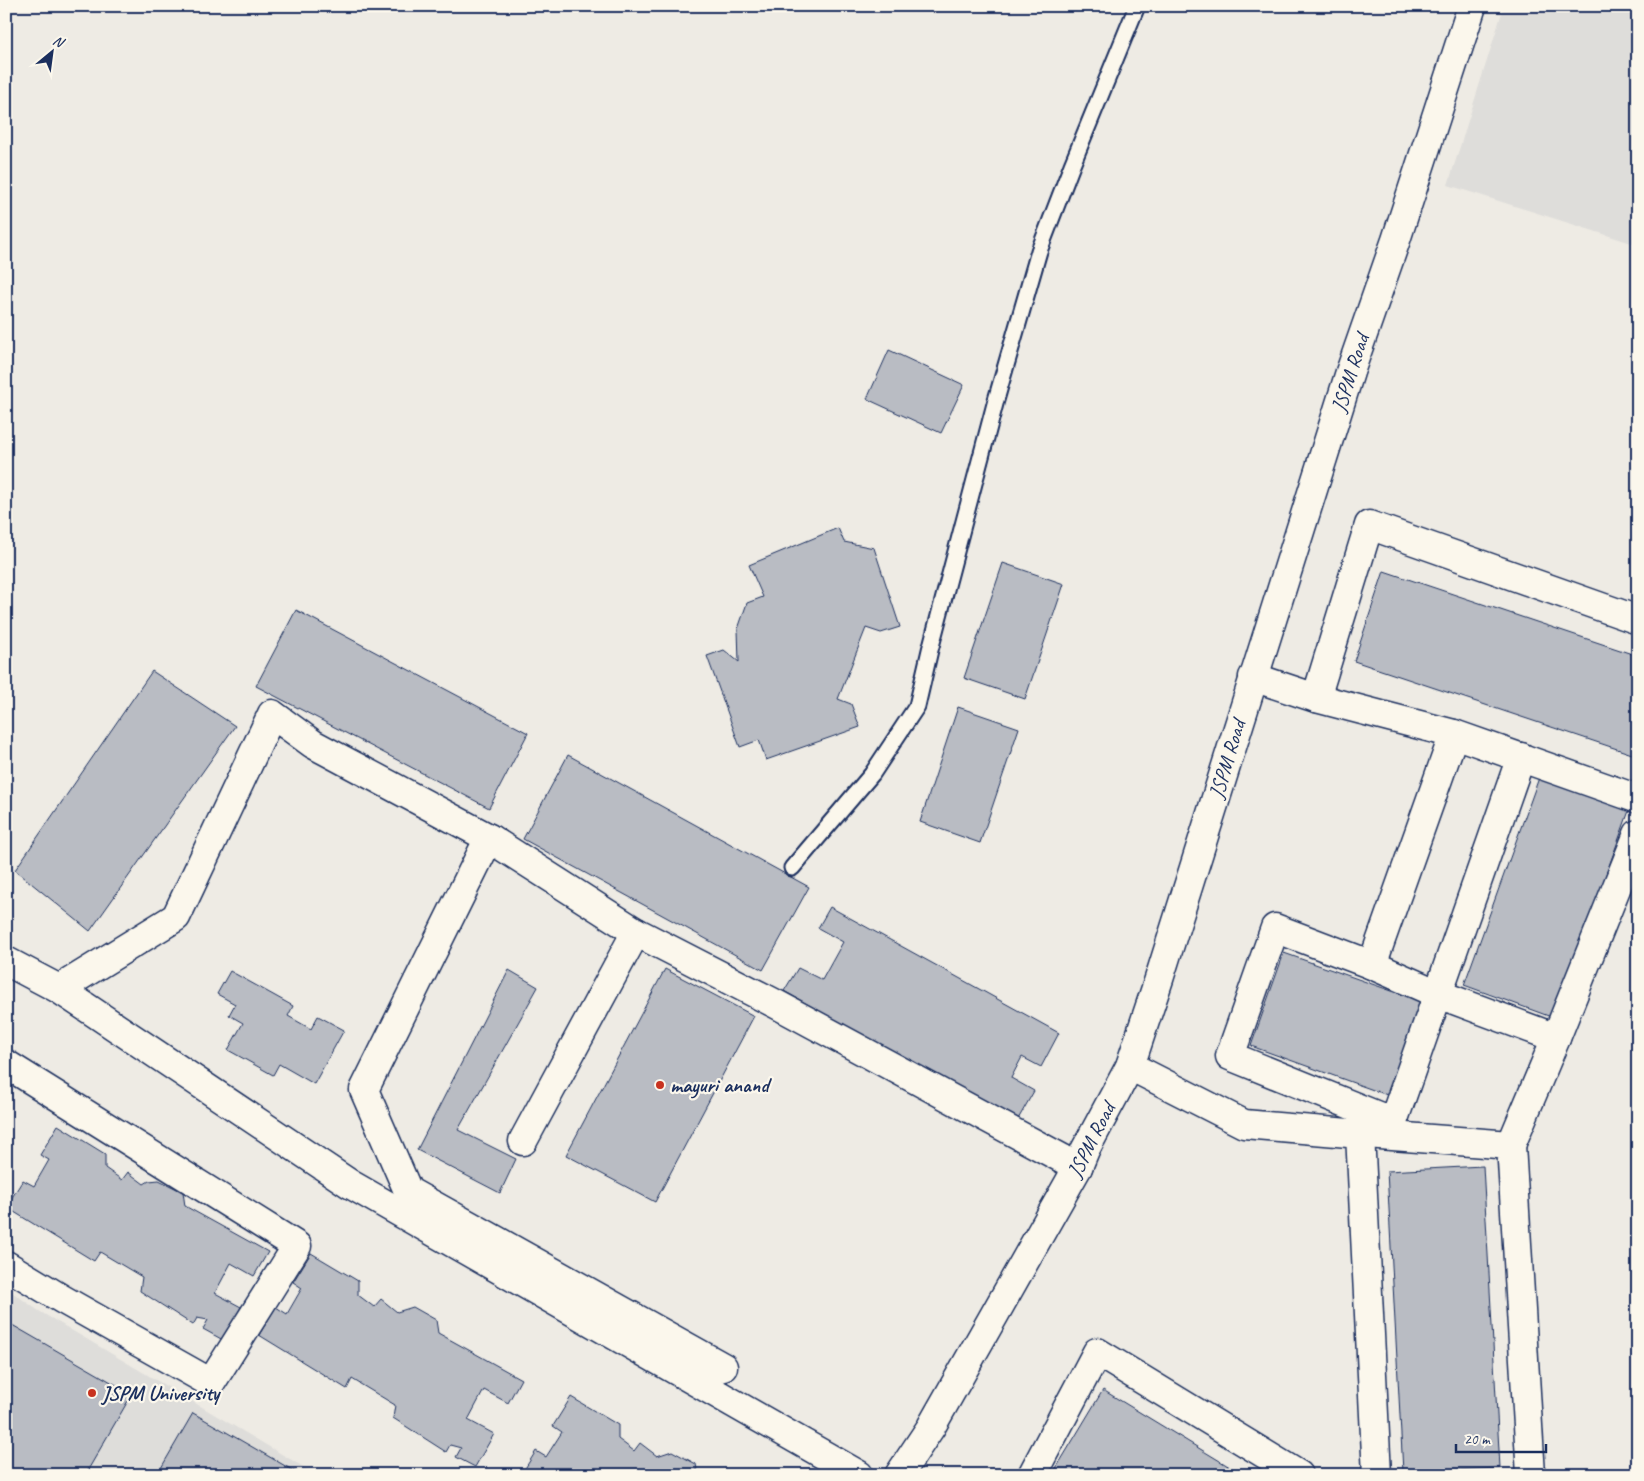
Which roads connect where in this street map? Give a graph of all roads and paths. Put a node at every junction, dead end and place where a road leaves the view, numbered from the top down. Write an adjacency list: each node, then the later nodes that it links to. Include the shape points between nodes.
1 (1137, 6): 11 (lane, via 1039,251 993,409 917,706 872,774)
2 (1472, 6): 4 (street, JSPM Road)
3 (1638, 620): 5 (street, via 1369,526)
4 (1253, 677): 5 (street); 19 (street, JSPM Road)
5 (1316, 698): 6 (street)
6 (1454, 734): 7 (street); 14 (street)
7 (1521, 757): 8 (street); 16 (street)
8 (1638, 799)
9 (1638, 834): 17 (street)
10 (489, 838): 12 (street); 15 (street, via 313,744 272,714 176,917); 26 (street, via 364,1090 408,1191)
11 (792, 868)
12 (636, 932): 22 (street); 24 (street)
13 (6, 961): 15 (street)
14 (1372, 965): 16 (street); 20 (street, via 1275,928 1230,1056)
15 (59, 989): 27 (street, via 350,1184)
16 (1438, 994): 17 (street); 20 (street)
17 (1556, 1038): 23 (street)
18 (6, 1064): 25 (street, via 297,1246 211,1383)
19 (1130, 1066): 21 (street, via 1244,1124); 24 (street, JSPM Road)
20 (1391, 1129): 21 (street); 23 (street)
21 (1360, 1134): 31 (street)
22 (523, 1141)
23 (1511, 1145): 32 (street)
24 (1078, 1167): 28 (street, JSPM Road, via 931,1427)
25 (6, 1265)
26 (722, 1367)
27 (859, 1475)
28 (899, 1475)
29 (1032, 1475): 30 (street, via 1097,1352)
30 (1299, 1475)
31 (1377, 1475)
32 (1531, 1475)

